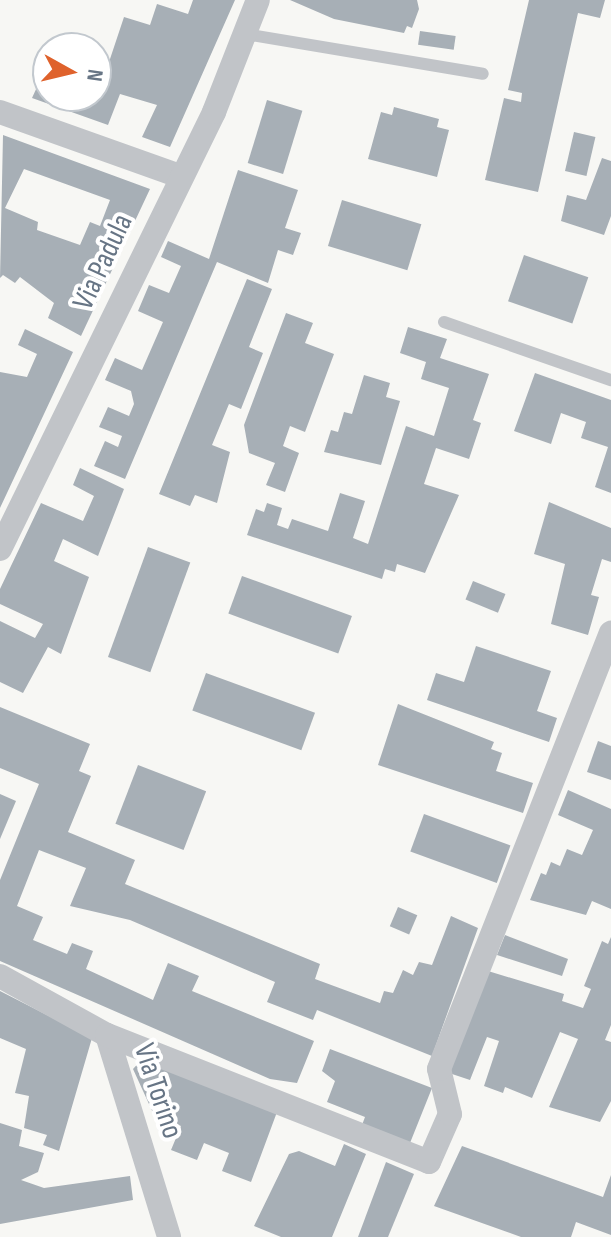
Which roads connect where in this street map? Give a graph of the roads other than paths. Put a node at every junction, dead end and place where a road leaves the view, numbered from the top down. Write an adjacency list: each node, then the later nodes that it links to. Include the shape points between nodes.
1 (258, 0): 2 (street, Via Padula)
2 (245, 34): 3 (lane); 5 (street, Via Padula, via 214,112)
3 (483, 74)
4 (0, 112): 5 (street)
5 (180, 176): 8 (street, Via Padula)
6 (444, 322): 7 (lane)
7 (611, 380)
8 (0, 549)
9 (611, 633): 11 (street, via 439,1069 450,1114 429,1162)
10 (0, 976): 11 (street, Via Torino)
11 (107, 1035): 12 (street, Via Torino)
12 (169, 1237)

